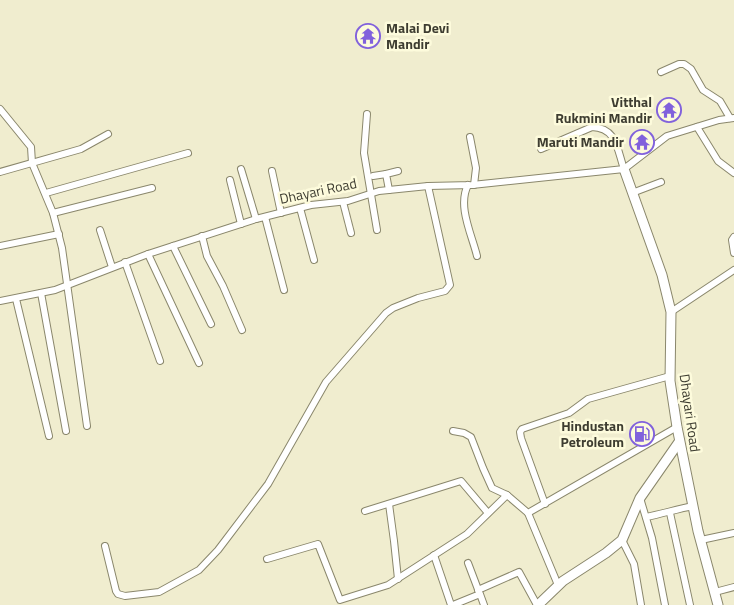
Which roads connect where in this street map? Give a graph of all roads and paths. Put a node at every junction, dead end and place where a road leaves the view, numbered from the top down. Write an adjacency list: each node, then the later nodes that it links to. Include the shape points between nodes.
1 (661, 72): 4 (street, via 679,64 688,66 703,90 720,101)
2 (0, 109): 10 (street, via 31,147)
3 (367, 114): 27 (street, via 364,154)
4 (732, 118): 5 (street)
5 (697, 127): 11 (street, via 667,136); 16 (street, via 718,161)
6 (108, 134): 10 (street, via 81,149)
7 (470, 137): 21 (street, via 476,168)
8 (541, 149): 11 (street, via 592,127 600,127 614,137)
9 (188, 153): 25 (street)
10 (32, 163): 15 (street); 25 (street)
11 (624, 168): 21 (street, Dhayari Road); 26 (street, Dhayari Road)
12 (241, 169): 33 (street)
13 (272, 171): 31 (street)
14 (398, 171): 17 (street)
15 (0, 172)
16 (734, 173)
17 (386, 174): 18 (street); 24 (street)
18 (373, 176)
19 (230, 180): 34 (street)
20 (661, 182): 26 (street)
21 (471, 185): 22 (street, Dhayari Road); 45 (street, via 465,192 464,208)
22 (428, 186): 24 (street, Dhayari Road); 80 (street, via 450,286 445,291 418,298 386,313 326,382 268,484 218,550 199,570 162,590 125,596 116,591)
23 (152, 188): 30 (street)
24 (388, 190): 27 (street, Dhayari Road)
25 (46, 193): 30 (street)
26 (632, 193): 55 (street, Dhayari Road, via 662,275)
27 (371, 194): 28 (street, Dhayari Road); 36 (street)
28 (343, 202): 29 (street, Dhayari Road); 37 (street)
29 (300, 208): 31 (street, Dhayari Road); 46 (street)
30 (53, 213): 38 (street)
31 (281, 213): 32 (street, Dhayari Road)
32 (265, 217): 33 (street, Dhayari Road); 51 (street)
33 (256, 220): 34 (street, Dhayari Road)
34 (241, 224): 39 (street, Dhayari Road)
35 (100, 230): 48 (street)
36 (377, 230)
37 (351, 233)
38 (59, 234): 41 (street); 50 (street)
39 (202, 236): 42 (street, Dhayari Road); 57 (street, via 207,256)
40 (734, 237): 44 (street)
41 (0, 246)
42 (173, 246): 43 (street, Dhayari Road); 56 (street)
43 (148, 254): 47 (street, Dhayari Road); 59 (street)
44 (734, 254)
45 (478, 256)
46 (314, 260)
47 (125, 262): 48 (street, Dhayari Road); 58 (street)
48 (112, 267): 50 (street, Dhayari Road)
49 (734, 270): 55 (street)
50 (67, 285): 52 (street, Dhayari Road); 61 (street)
51 (284, 290)
52 (41, 294): 53 (street, Dhayari Road); 63 (street)
53 (16, 298): 54 (street, Dhayari Road); 65 (street)
54 (0, 301)
55 (671, 312): 60 (street, Dhayari Road)
56 (211, 324)
57 (242, 330)
58 (160, 361)
59 (199, 363)
60 (670, 376): 62 (street, Dhayari Road); 70 (street, via 588,399 569,413 522,429 521,438)
61 (87, 426)
62 (677, 427): 66 (street, Dhayari Road); 70 (street)
63 (66, 431)
64 (453, 431): 67 (street, via 471,437 492,488)
65 (49, 436)
66 (679, 442): 68 (street); 71 (street, Dhayari Road)
67 (507, 496): 73 (street); 75 (street)
68 (640, 498): 76 (street); 78 (street)
69 (389, 504): 72 (street); 75 (street, via 461,481); 84 (street)
70 (545, 504): 73 (street)
71 (693, 506): 74 (street); 79 (street, Dhayari Road)
72 (366, 511)
73 (528, 513): 85 (street)
74 (670, 513): 76 (street); 94 (street)
75 (488, 514): 81 (street, via 467,534)
76 (646, 517): 93 (street)
77 (734, 533): 79 (street)
78 (622, 540): 85 (street); 92 (street, via 634,564)
79 (701, 540): 88 (street, Dhayari Road)
80 (105, 546)
81 (434, 555): 84 (street); 89 (street)
82 (268, 559): 84 (street, via 318,544 340,600)
83 (468, 563): 87 (street)
84 (398, 579)
85 (558, 585): 91 (street)
86 (734, 586): 88 (street)
87 (479, 592): 89 (street); 90 (street); 91 (street, via 519,572)
88 (715, 592): 95 (street, Dhayari Road)
89 (452, 605)
90 (484, 605)
91 (537, 605)
92 (642, 605)
93 (665, 605)
94 (690, 605)
95 (718, 605)

